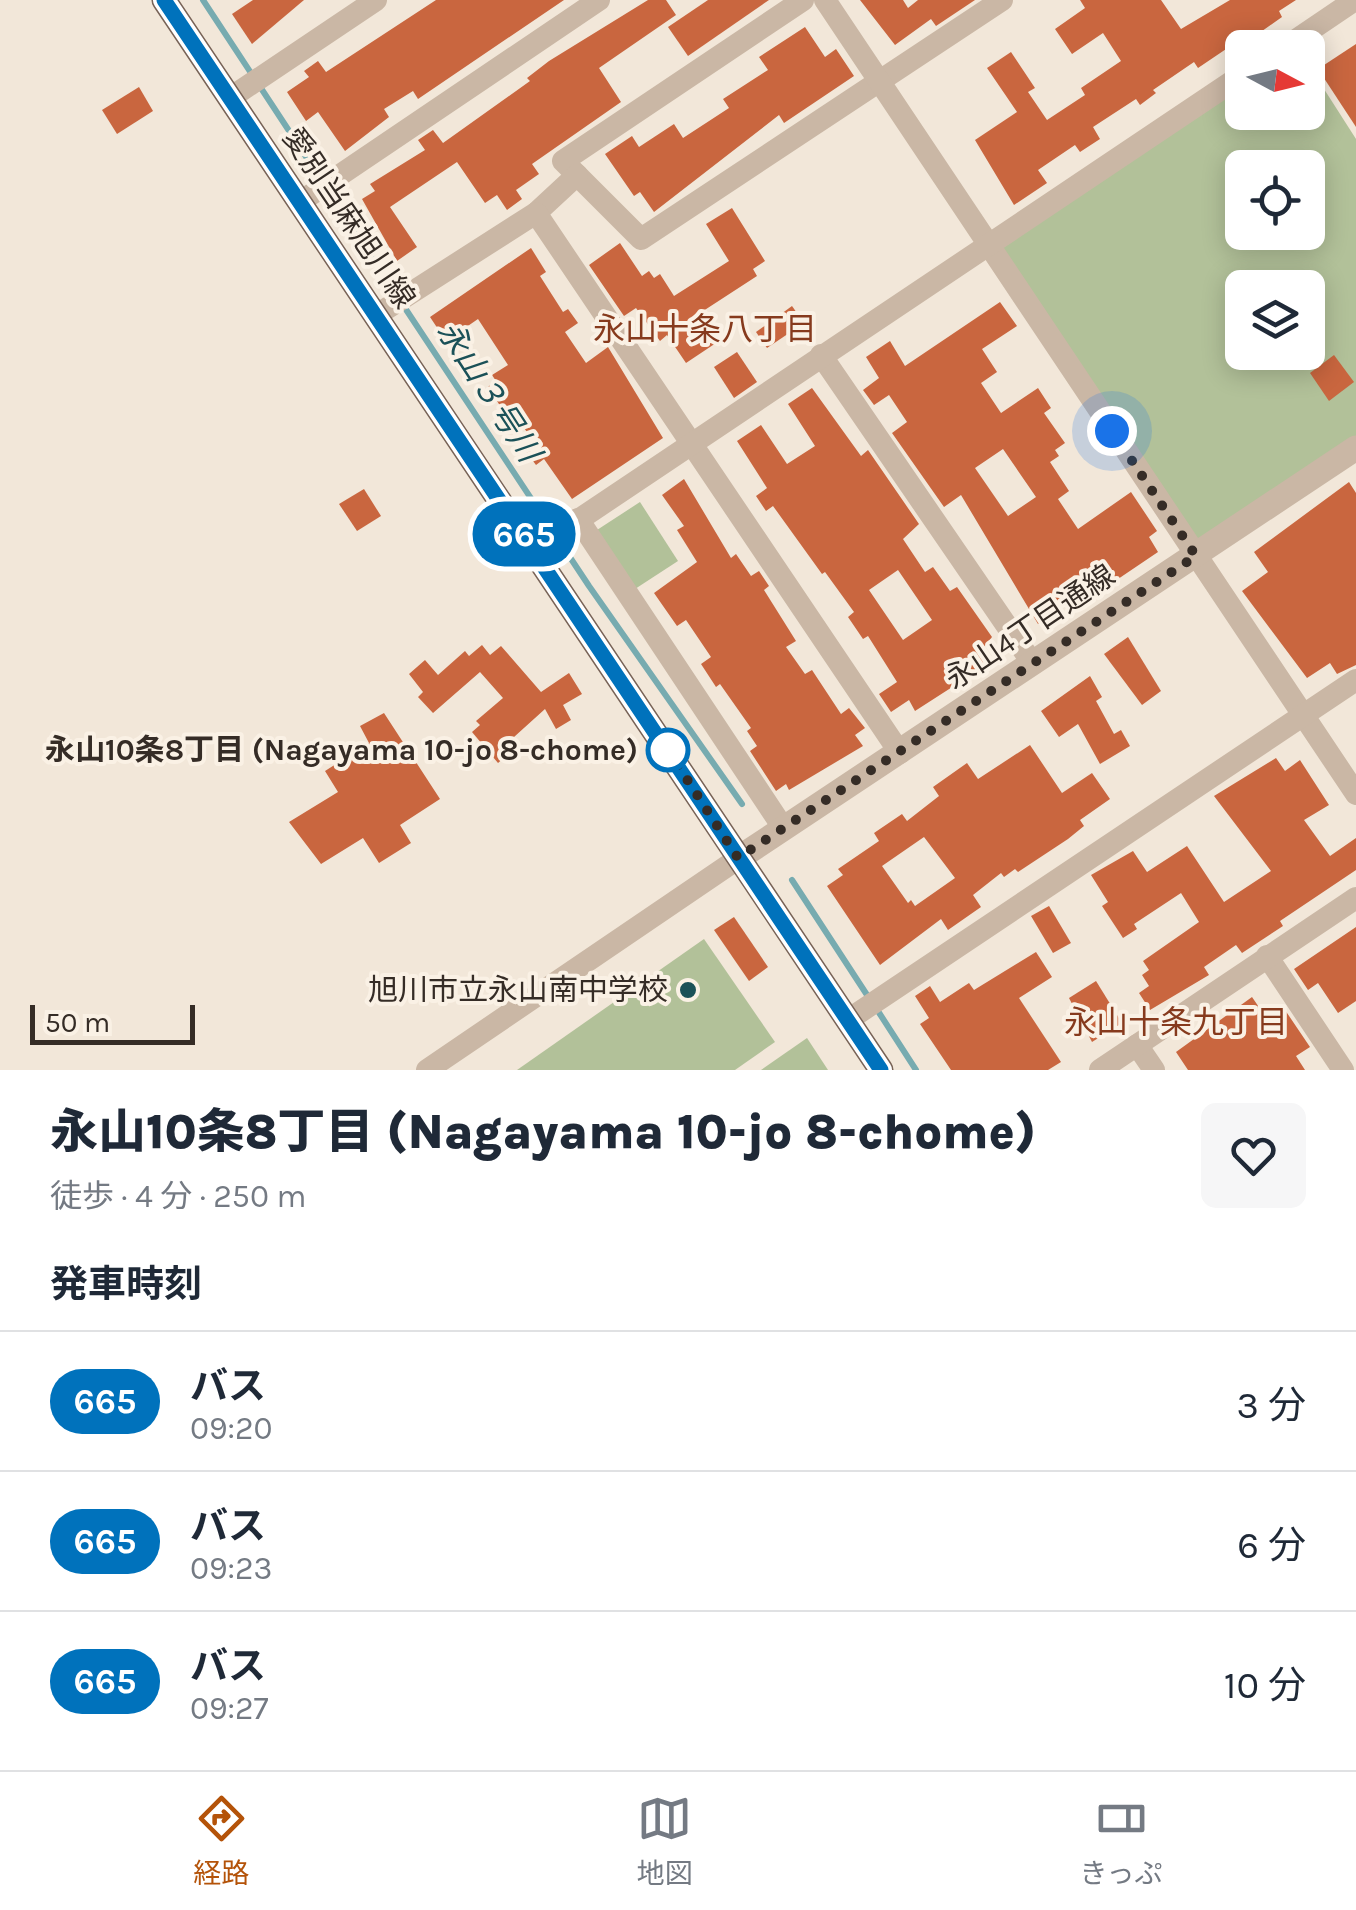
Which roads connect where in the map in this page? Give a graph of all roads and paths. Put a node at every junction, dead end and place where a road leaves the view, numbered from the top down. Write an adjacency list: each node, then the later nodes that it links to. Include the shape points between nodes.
1 (164, 0): 11 (main road, 愛別当麻旭川線)
2 (376, 0): 11 (street)
3 (598, 0): 13 (street)
4 (803, 0): 12 (street, via 563,161)
5 (825, 0): 9 (street)
6 (1002, 0): 9 (street)
7 (1355, 0): 8 (street)
8 (1311, 30)
9 (880, 81): 12 (street, via 641,240); 15 (street)
10 (1225, 86): 15 (street)
11 (245, 88): 13 (main road, 愛別当麻旭川線)
12 (577, 175): 14 (street)
13 (316, 191): 16 (main road, 愛別当麻旭川線)
14 (536, 212): 16 (street); 18 (street)
15 (986, 243): 17 (street); 21 (street)
16 (391, 305): 20 (main road, 愛別当麻旭川線)
17 (821, 355): 18 (street); 22 (street)
18 (691, 444): 20 (street); 25 (street)
19 (1356, 448): 21 (street, 永山4丁目通線)
20 (557, 534): 27 (street); 28 (main road, 愛別当麻旭川線)
21 (1196, 556): 22 (street, 永山4丁目通線); 24 (street)
22 (1033, 664): 25 (street, 永山4丁目通線)
23 (1356, 680): 24 (street)
24 (1303, 715): 26 (street); 31 (street)
25 (900, 753): 27 (street, 永山4丁目通線)
26 (1356, 794)
27 (784, 829): 28 (street, 永山4丁目通線)
28 (738, 858): 31 (main road, 愛別当麻旭川線); 33 (street)
29 (1356, 898): 30 (street)
30 (1267, 956): 32 (street); 37 (street)
31 (856, 1016): 34 (main road, 愛別当麻旭川線)
32 (1137, 1045): 35 (street); 36 (street)
33 (427, 1070)
34 (882, 1070)
35 (1100, 1070)
36 (1154, 1070)
37 (1344, 1070)

